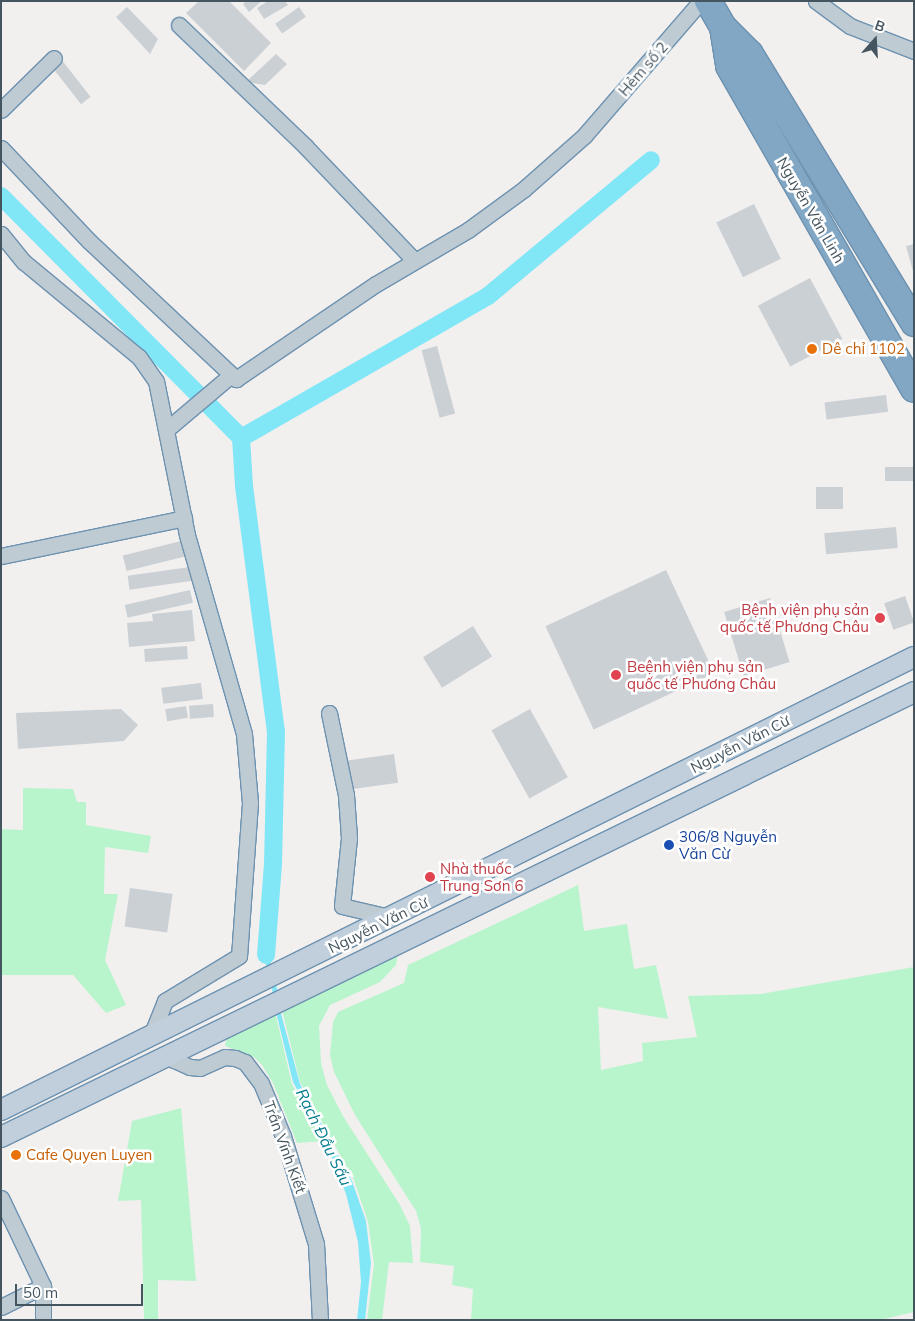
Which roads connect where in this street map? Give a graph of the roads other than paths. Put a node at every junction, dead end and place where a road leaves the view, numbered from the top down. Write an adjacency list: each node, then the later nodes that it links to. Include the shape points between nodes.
1 (816, 1): 4 (street, via 850,26)
2 (713, 8): 9 (street, Hẻm số 2, via 584,136 497,210); 10 (highway, Nguyễn Văn Linh, via 750,54); 12 (highway, Nguyễn Văn Linh, via 729,66)
3 (179, 24): 9 (street, via 305,146)
4 (914, 51)
5 (54, 58): 6 (street)
6 (1, 110)
7 (1, 148): 11 (street)
8 (1, 234): 13 (street, via 24,262 114,334 151,370)
9 (414, 260): 11 (street, Hẻm số 2, via 240,378)
10 (914, 323)
11 (226, 380): 13 (street)
12 (914, 389)
13 (166, 430): 14 (street)
14 (184, 518): 15 (street); 23 (street, via 244,734 250,803 248,866 240,956 165,1001)
15 (1, 556)
16 (914, 657): 19 (main road, Nguyễn Văn Cừ)
17 (914, 692): 20 (main road, Nguyễn Văn Cừ)
18 (329, 713): 21 (street, via 346,795 349,838 342,906)
19 (520, 854): 20 (main road); 21 (main road, Nguyễn Văn Cừ)
20 (532, 877): 22 (main road, Nguyễn Văn Cừ)
21 (393, 918): 23 (main road, Nguyễn Văn Cừ)
22 (219, 1030): 24 (main road, Nguyễn Văn Cừ); 25 (street, via 214,1042 217,1052)
23 (151, 1036): 26 (main road, Nguyễn Văn Cừ)
24 (171, 1054): 25 (street, via 174,1060 200,1068); 27 (main road, Nguyễn Văn Cừ)
25 (225, 1058): 32 (street, Trần Vĩnh Kiết, via 235,1058 251,1068 261,1083 283,1136 316,1244)
26 (1, 1110)
27 (1, 1137)
28 (1, 1198): 29 (street)
29 (43, 1286): 30 (street); 31 (street)
30 (1, 1307)
31 (43, 1320)
32 (320, 1320)

